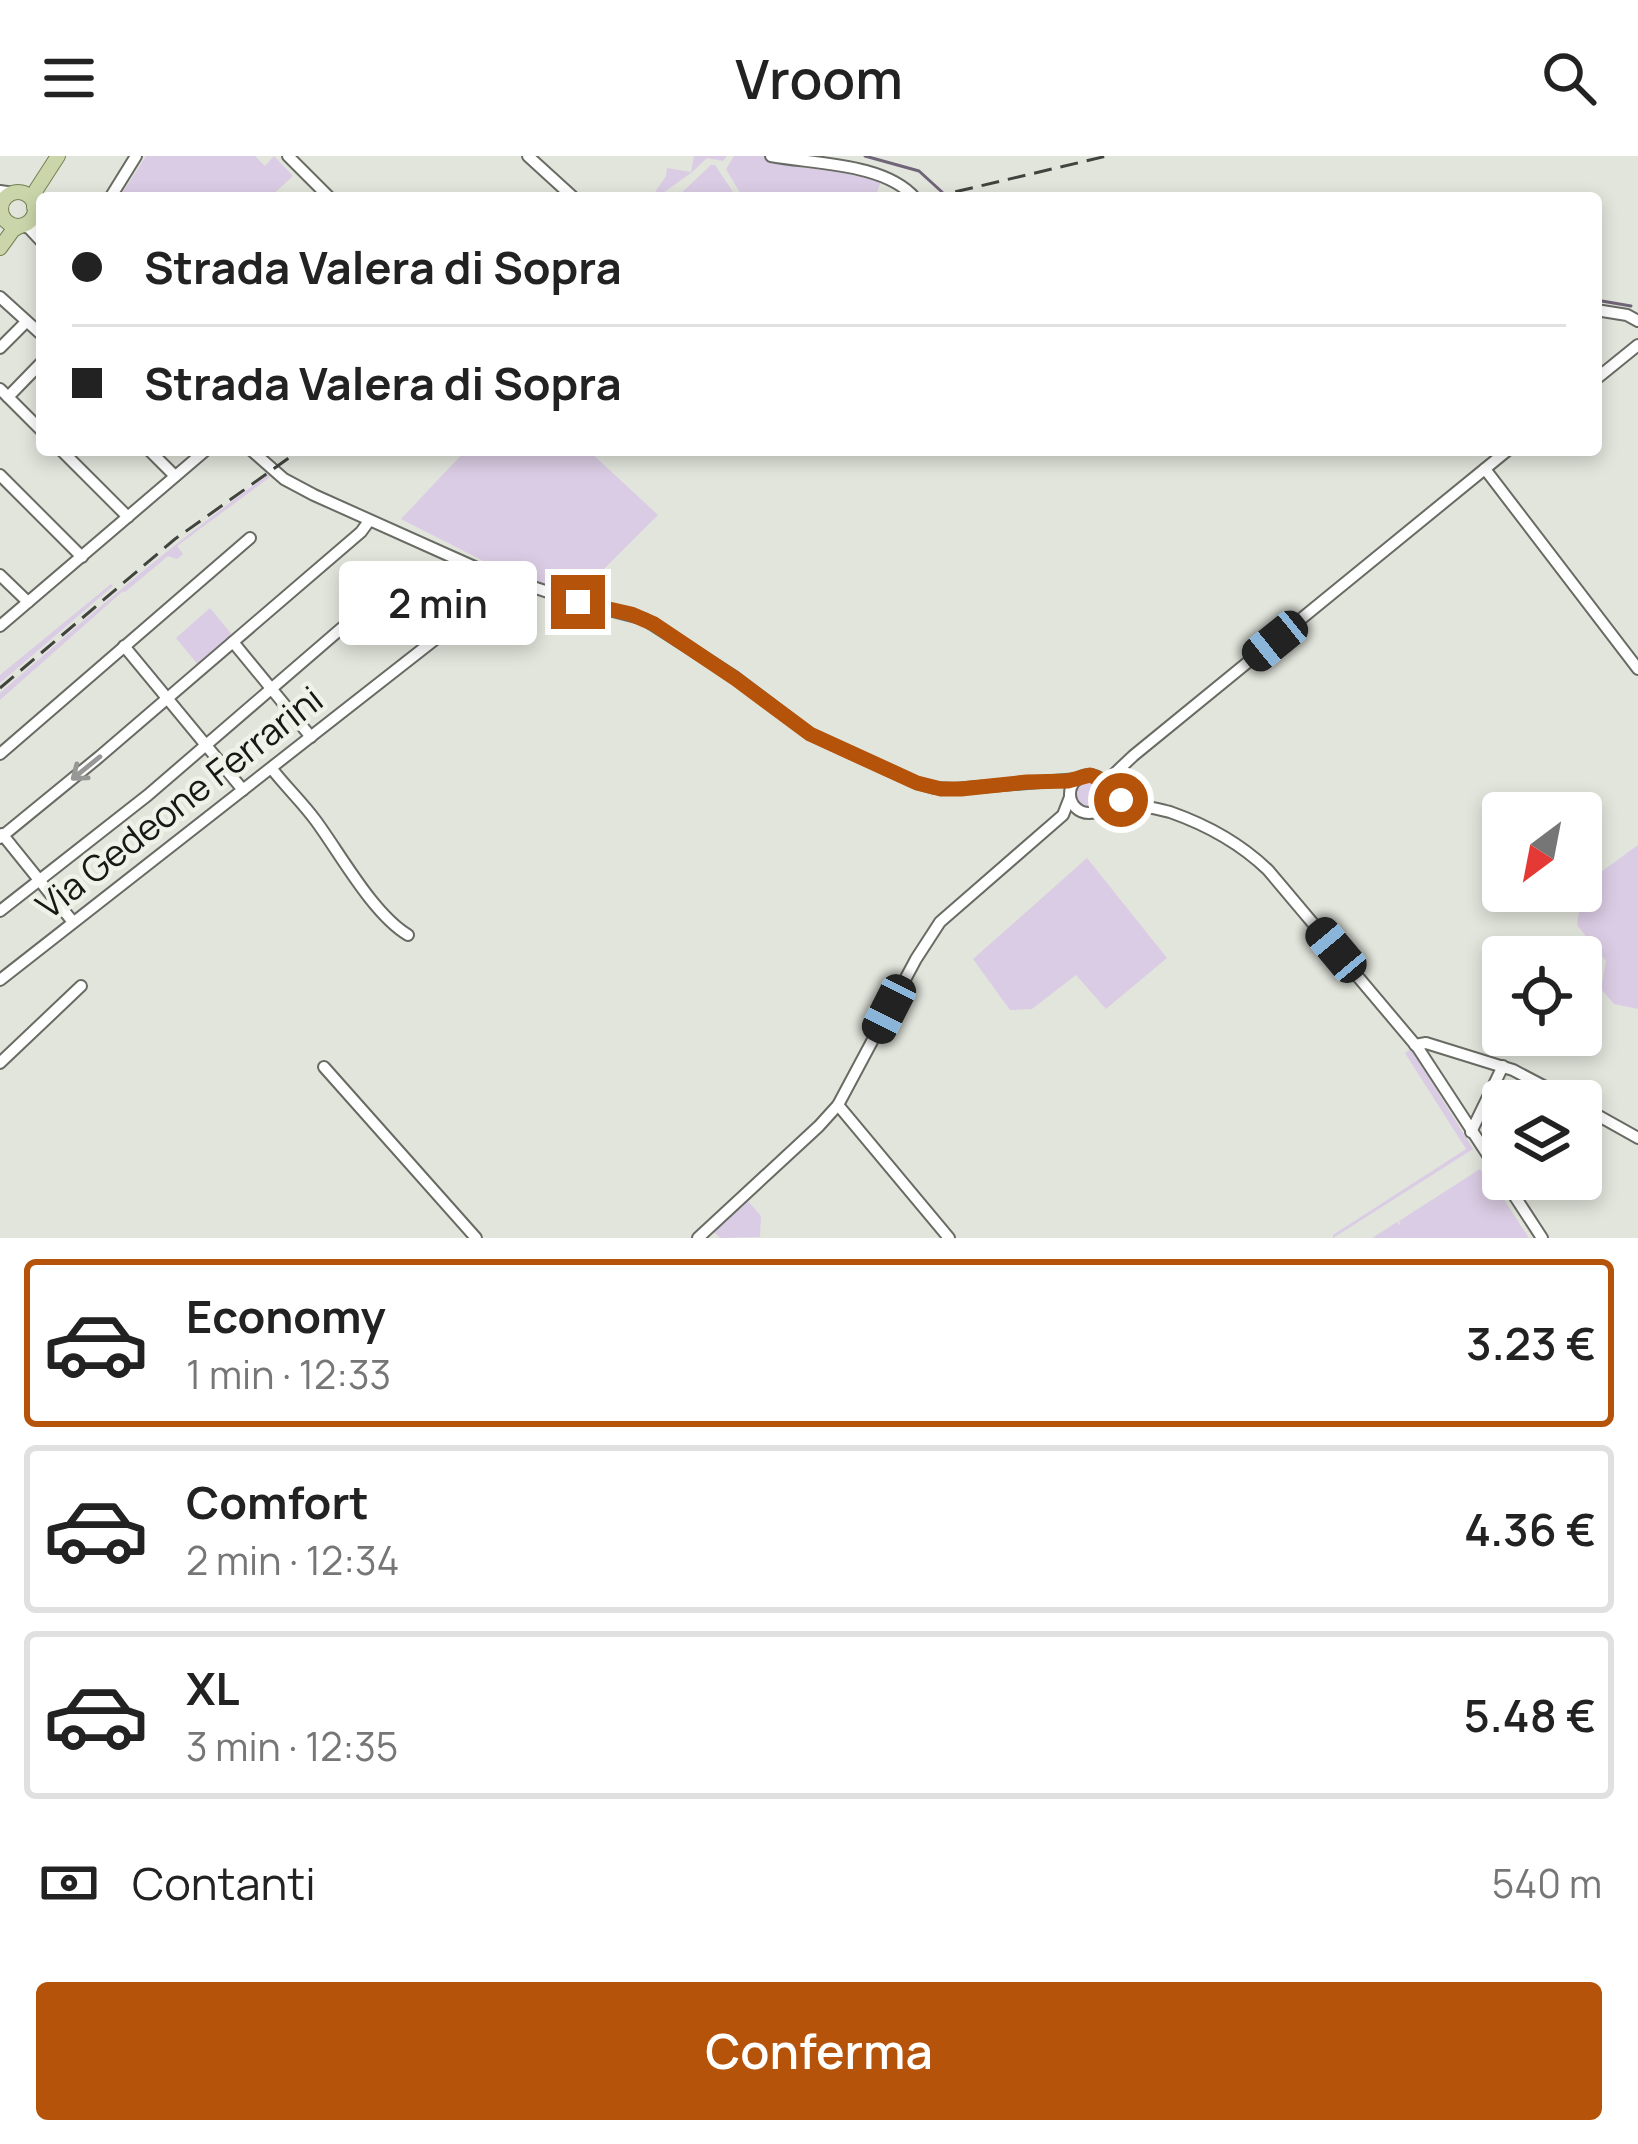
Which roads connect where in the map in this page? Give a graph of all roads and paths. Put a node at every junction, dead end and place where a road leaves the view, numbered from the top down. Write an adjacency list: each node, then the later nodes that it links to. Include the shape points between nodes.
1 (47, 156): 8 (main road, via 27,187)
2 (58, 156): 13 (main road, via 36,190)
3 (136, 156): 9 (street)
4 (288, 156): 10 (street)
5 (528, 156): 11 (street)
6 (771, 156): 7 (street)
7 (791, 157): 12 (street, via 881,176)
8 (10, 192): 13 (main road, via 28,197); 14 (main road)
9 (114, 192)
10 (323, 192)
11 (567, 192)
12 (909, 192)
13 (34, 209): 15 (street); 16 (main road)
14 (1, 215): 16 (main road)
15 (36, 222)
16 (21, 226): 17 (street); 18 (main road)
17 (36, 236)
18 (0, 248)
19 (0, 297): 22 (street)
20 (1602, 311): 21 (street)
21 (1634, 317)
22 (26, 322): 23 (street); 25 (street)
23 (36, 329)
24 (1637, 345): 27 (street)
25 (0, 348)
26 (36, 367): 28 (street)
27 (1602, 374)
28 (4, 393): 29 (street)
29 (36, 425)
30 (68, 456): 38 (street)
31 (154, 456): 37 (street)
32 (199, 456): 37 (street)
33 (258, 456): 39 (street, via 284,479)
34 (1501, 456): 35 (street)
35 (1485, 469): 49 (street); 55 (street)
36 (0, 475): 41 (street)
37 (175, 476): 38 (street)
38 (128, 517): 41 (street)
39 (369, 521): 44 (street); 47 (street)
40 (250, 538): 48 (street)
41 (82, 556): 45 (street)
42 (0, 574): 45 (street)
43 (401, 578): 50 (street)
44 (505, 579): 52 (street, Via Gedeone Ferrarini); 58 (street, via 644,619 810,734 917,783 954,790)
45 (28, 602): 46 (street)
46 (0, 626)
47 (232, 642): 50 (street); 51 (street)
48 (124, 646): 51 (street); 54 (street)
49 (1638, 669)
50 (271, 689): 52 (street); 53 (street)
51 (167, 698): 53 (street); 65 (street, one-way to 65)
52 (311, 737): 56 (street, Via Gedeone Ferrarini)
53 (206, 745): 59 (street); 66 (street)
54 (0, 754)
55 (1135, 755): 57 (street); 60 (street)
56 (272, 769): 59 (street, Via Gedeone Ferrarini); 69 (street)
57 (1084, 777): 58 (street); 60 (street); 61 (street)
58 (1049, 782): 61 (street)
59 (243, 790): 68 (street, Via Gedeone Ferrarini)
60 (1108, 790): 62 (street); 63 (street)
61 (1070, 797): 63 (street, via 1076,808); 64 (street)
62 (1127, 802): 63 (street); 72 (street, via 1200,824 1252,856)
63 (1094, 812): 64 (street)
64 (1043, 832): 77 (street, via 932,933)
65 (1, 835): 66 (street)
66 (40, 880): 67 (street); 68 (street)
67 (0, 911)
68 (73, 922): 70 (street, Via Gedeone Ferrarini)
69 (408, 935)
70 (0, 980)
71 (81, 986): 73 (street)
72 (1415, 1045): 74 (street); 79 (street)
73 (0, 1063)
74 (1503, 1066): 76 (street); 79 (street)
75 (324, 1067): 81 (street)
76 (1534, 1080)
77 (838, 1106): 82 (street); 83 (street)
78 (1602, 1118): 80 (street)
79 (1472, 1132): 84 (street)
80 (1638, 1138)
81 (476, 1238)
82 (698, 1238)
83 (949, 1238)
84 (1542, 1238)

